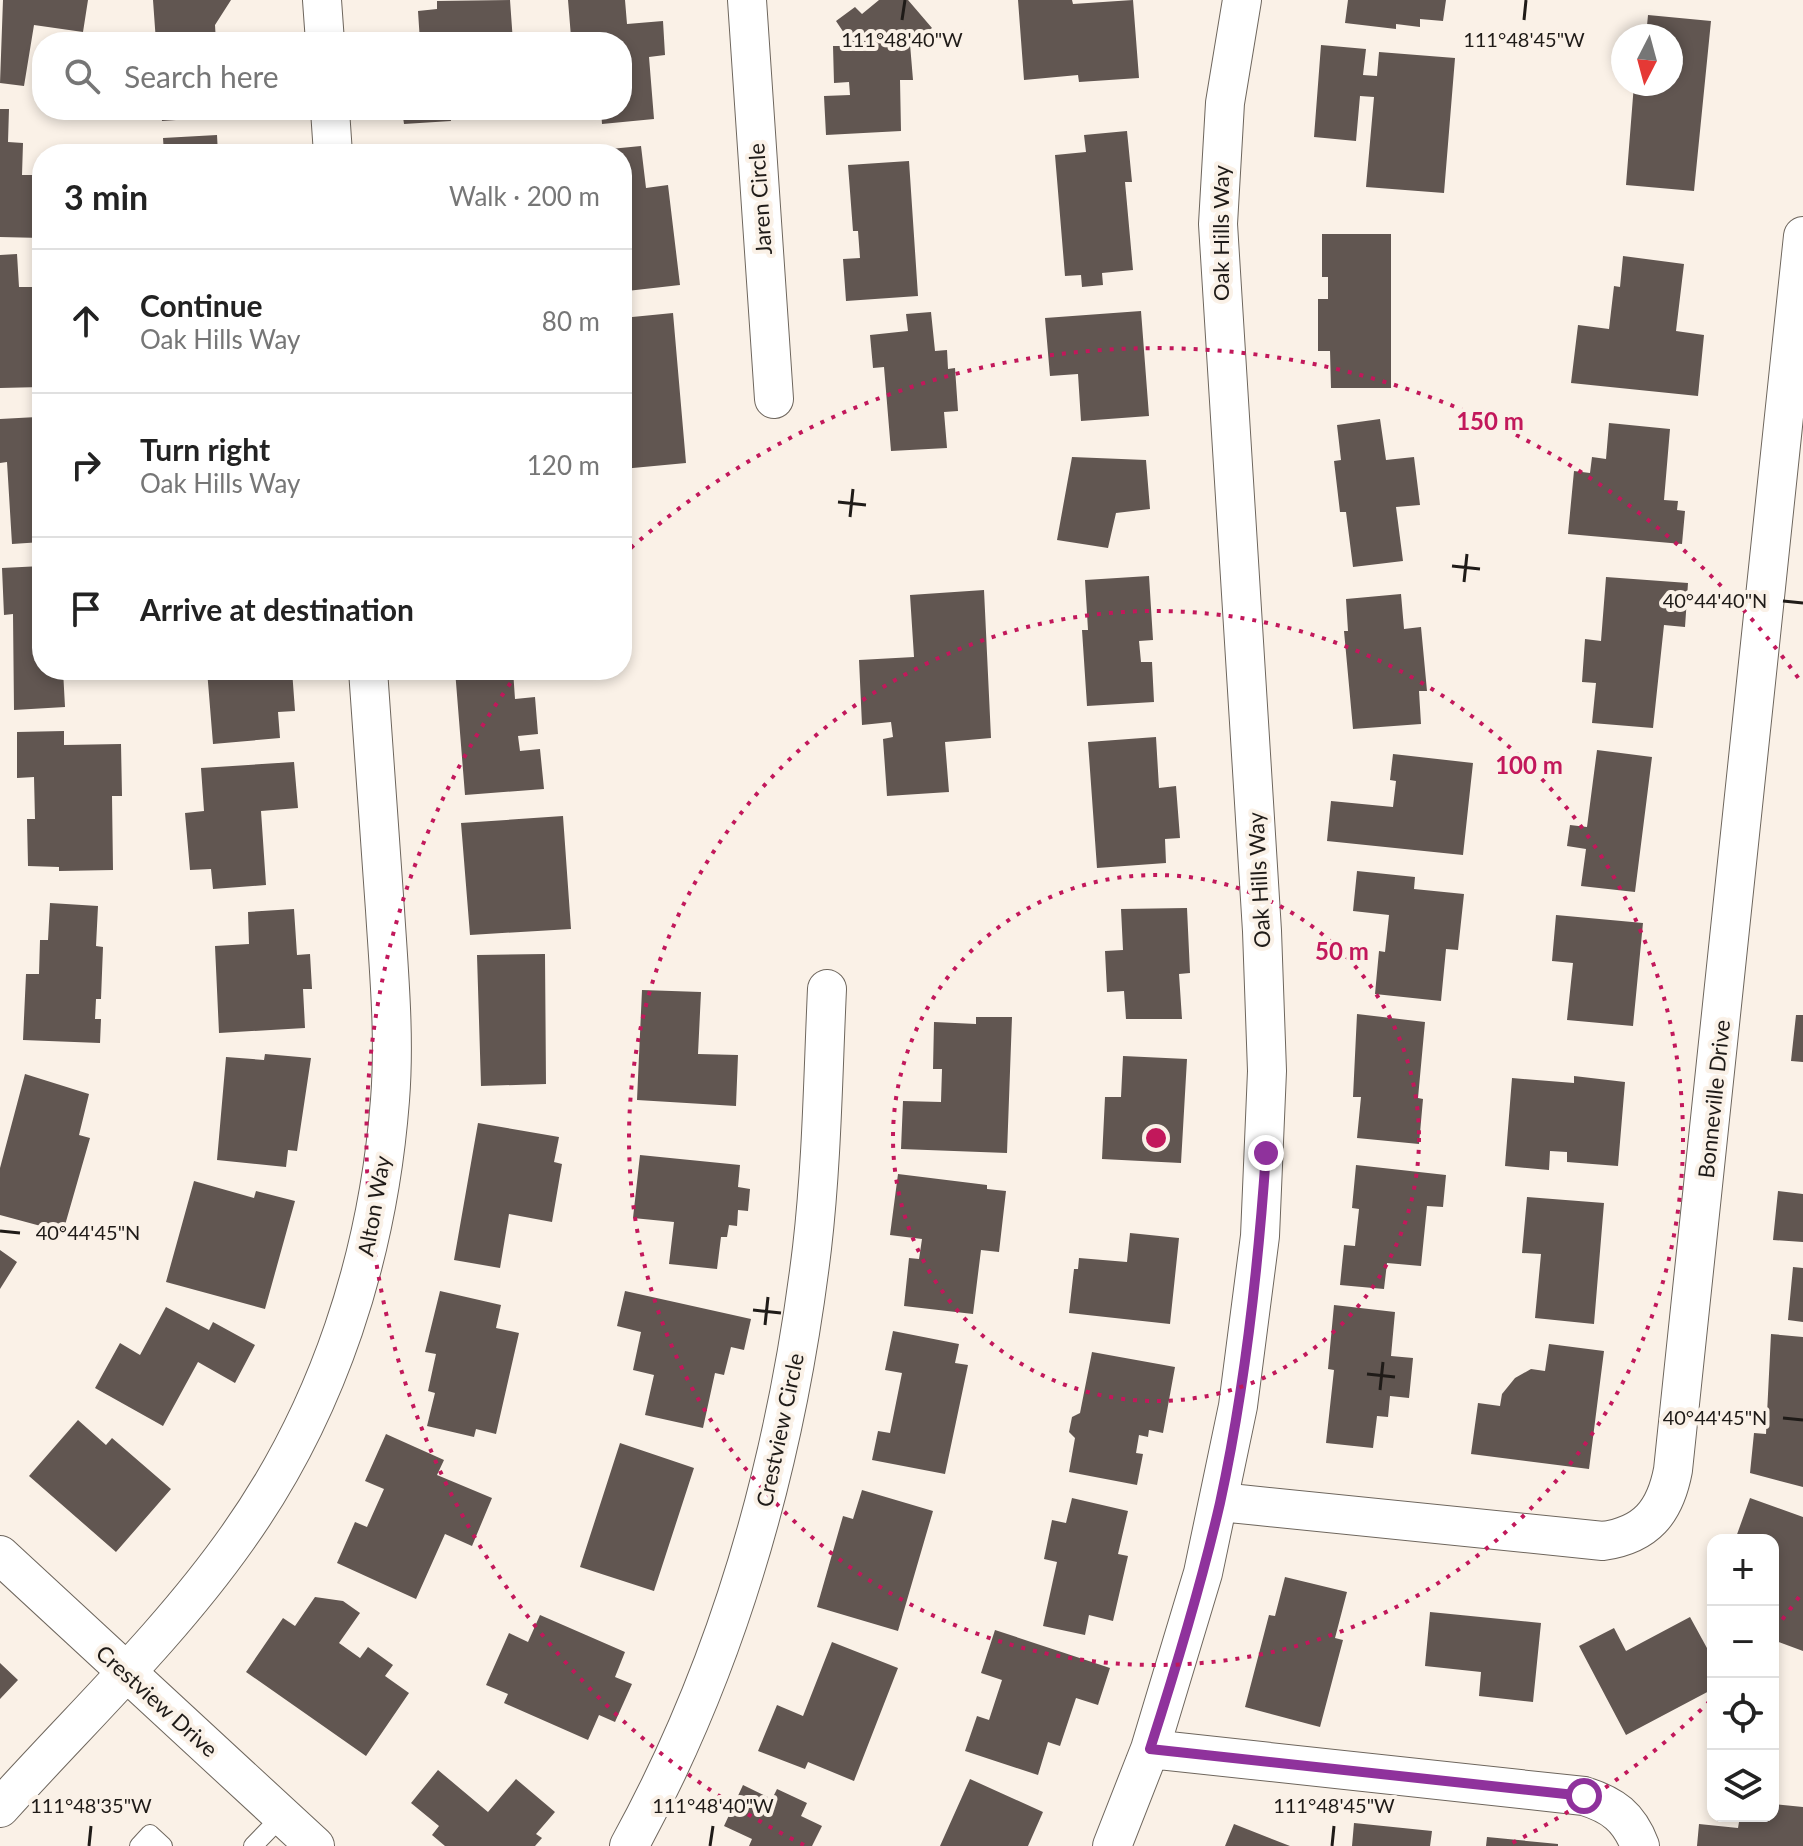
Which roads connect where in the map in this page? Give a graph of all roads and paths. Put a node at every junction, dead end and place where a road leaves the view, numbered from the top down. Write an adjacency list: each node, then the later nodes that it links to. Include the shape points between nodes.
1 (322, 0): 4 (street)
2 (747, 0): 8 (street, Jaren Circle)
3 (1242, 0): 11 (street, Oak Hills Way, via 1225,103 1218,224 1262,931 1267,1099 1251,1320)
4 (324, 32)
5 (331, 120): 6 (street)
6 (332, 144)
7 (1803, 236): 11 (street, Bonneville Drive, via 1708,1164 1673,1470 1664,1502 1640,1530 1603,1541)
8 (774, 399)
9 (369, 680): 13 (street, Alton Way, via 392,1036 384,1158 361,1277 315,1405 280,1472 238,1538)
10 (827, 989): 21 (street, Crestview Circle, via 812,1246 787,1408 745,1575 682,1735)
11 (1220, 1502): 14 (street, Oak Hills Way)
12 (0, 1555): 13 (street, Crestview Drive)
13 (125, 1672): 15 (street, Alton Way); 16 (street, Crestview Drive)
14 (1150, 1749): 22 (street, Oak Hills Way); 23 (street, via 1584,1796 1619,1811)
15 (0, 1808)
16 (283, 1815): 19 (lane); 20 (street, Crestview Drive)
17 (139, 1846): 18 (lane, via 150,1834)
18 (163, 1846)
19 (253, 1846)
20 (315, 1846)
21 (629, 1846)
22 (1112, 1846)
23 (1640, 1846)

